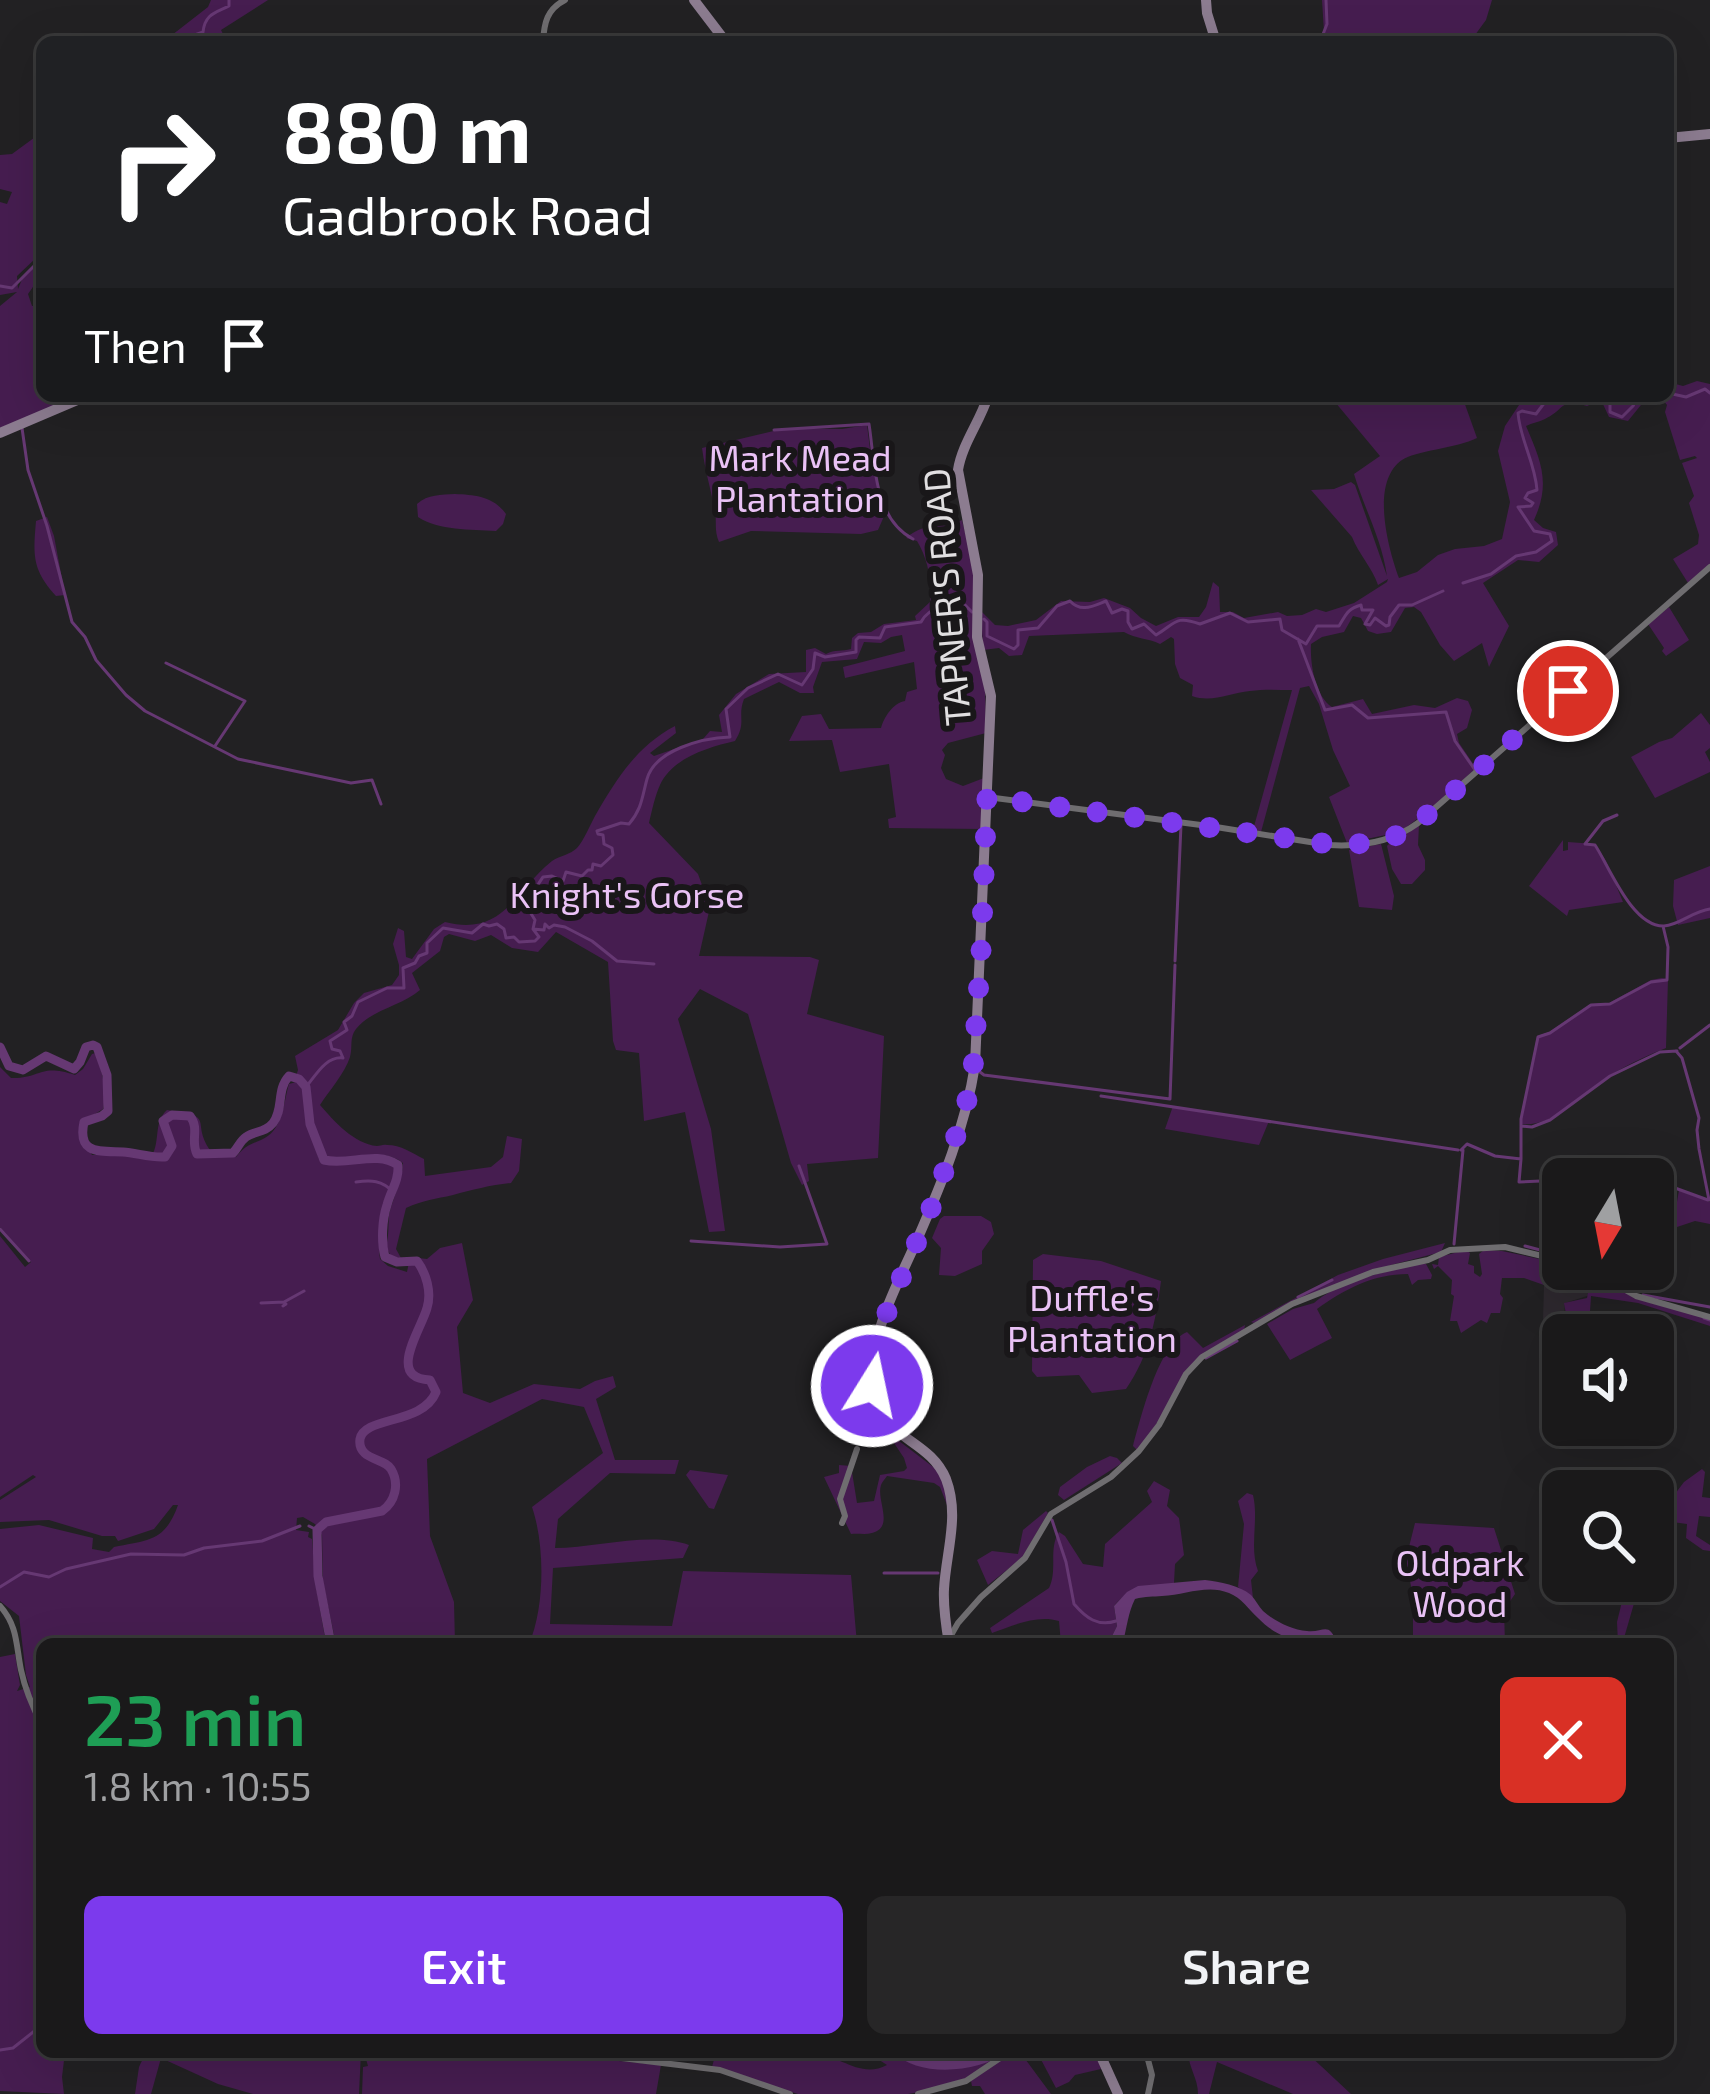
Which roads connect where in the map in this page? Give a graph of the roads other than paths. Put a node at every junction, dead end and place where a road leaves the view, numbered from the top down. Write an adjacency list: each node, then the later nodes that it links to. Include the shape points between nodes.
1 (565, 0): 4 (street, via 549,13)
2 (694, 0): 5 (street)
3 (1206, 0): 6 (street)
4 (544, 36)
5 (721, 36)
6 (1214, 36)
7 (1710, 134): 8 (street)
8 (1674, 137)
9 (73, 402): 11 (street)
10 (986, 402): 13 (street, TAPNER'S ROAD, via 958,470 978,575 976,638 990,692)
11 (0, 433)
12 (1710, 567): 13 (street, via 1390,839 1329,845)
13 (987, 797): 20 (street, TAPNER'S ROAD, via 972,1084 873,1365 884,1417 936,1463 948,1485 944,1585)
14 (1542, 1256): 20 (street, via 1505,1247 1450,1250 1373,1272 1292,1304 1202,1357 1139,1451 1051,1514 1025,1558)
15 (1624, 1290): 16 (street)
16 (1710, 1317)
17 (857, 1449): 18 (street, via 840,1499 843,1521)
18 (856, 1519)
19 (0, 1606): 22 (street, via 15,1630)
20 (952, 1622): 21 (street, TAPNER'S ROAD)
21 (949, 1638)
22 (36, 1713)
23 (623, 2058): 27 (street, via 708,2068)
24 (1000, 2058): 28 (street, via 966,2081)
25 (1102, 2058): 29 (street)
26 (1148, 2058): 30 (street)
27 (790, 2094)
28 (918, 2094)
29 (1118, 2094)
30 (1148, 2094)

